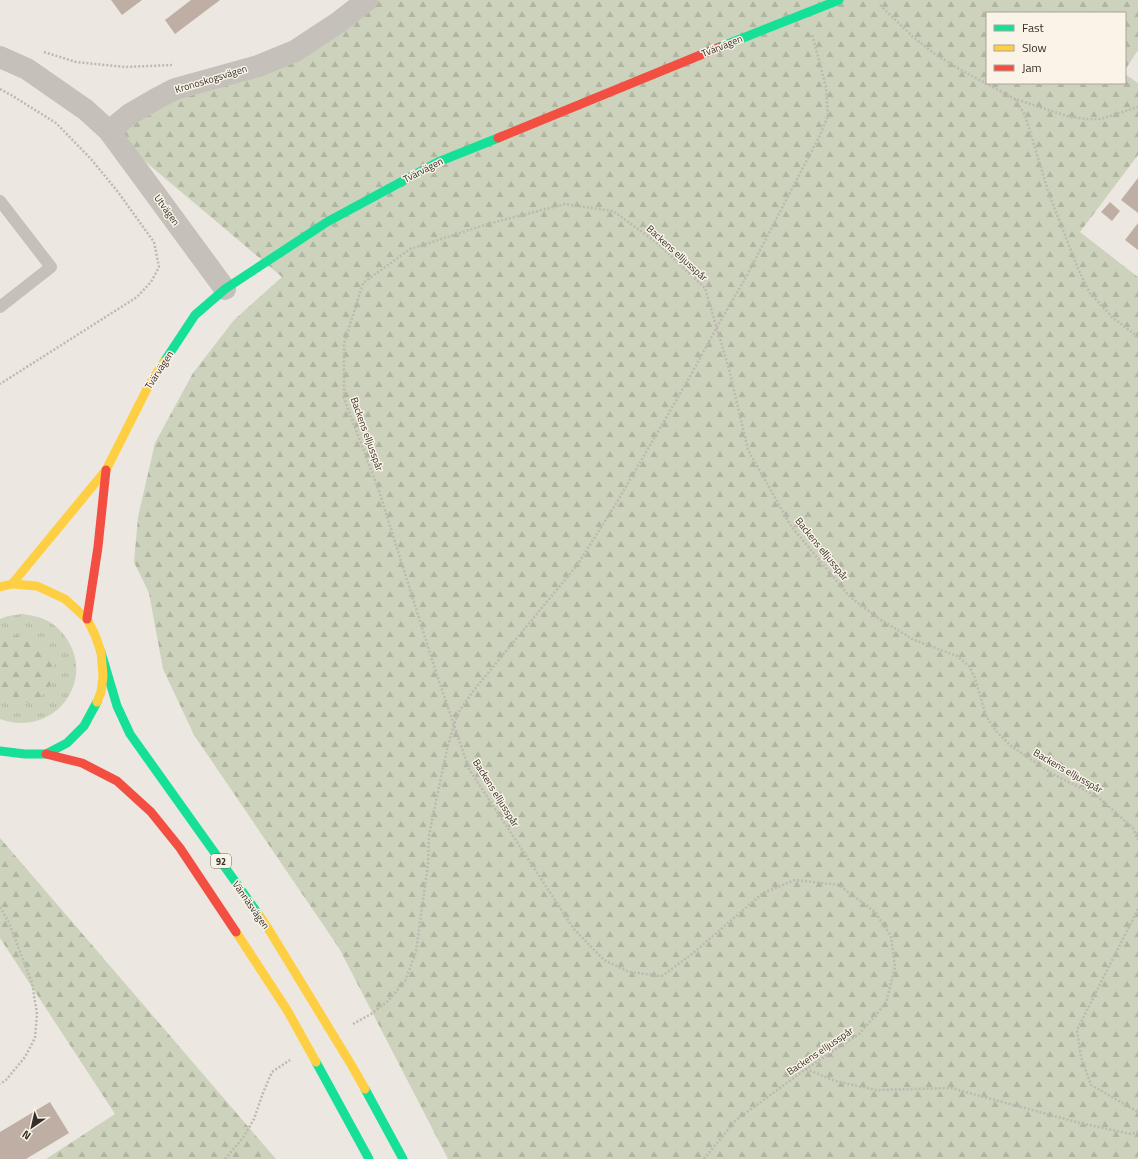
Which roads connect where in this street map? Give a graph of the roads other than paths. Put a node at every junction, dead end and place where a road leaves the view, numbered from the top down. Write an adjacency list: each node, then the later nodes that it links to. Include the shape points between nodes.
1 (367, 0): 4 (street, Kronoskogsvägen, via 295,51 258,66 175,89 130,114)
2 (840, 0): 6 (main road, Tvärvägen, via 438,162 327,222)
3 (0, 57): 4 (street, via 27,69 86,110)
4 (109, 131): 6 (street, Utvägen)
5 (0, 201): 7 (lane, via 50,267)
6 (225, 290): 8 (main road, Tvärvägen, via 195,315 149,385)
7 (0, 307)
8 (106, 470): 9 (main road, Tvärvägen); 11 (main road, Tvärvägen)
9 (12, 584): 10 (main road, 92); 11 (main road, 92, via 38,586 65,599)
10 (0, 586)
11 (87, 619): 12 (main road, 92, via 96,635)
12 (101, 652): 14 (main road, 92, via 103,676 96,706 84,726 66,743); 16 (main road, Vännäsvägen / 92, via 117,706 130,734 266,925 352,1066)
13 (0, 751): 14 (main road, 92)
14 (46, 754): 15 (main road, 92, via 82,763 117,781 151,812 180,848 287,1010)
15 (369, 1159)
16 (403, 1159)

